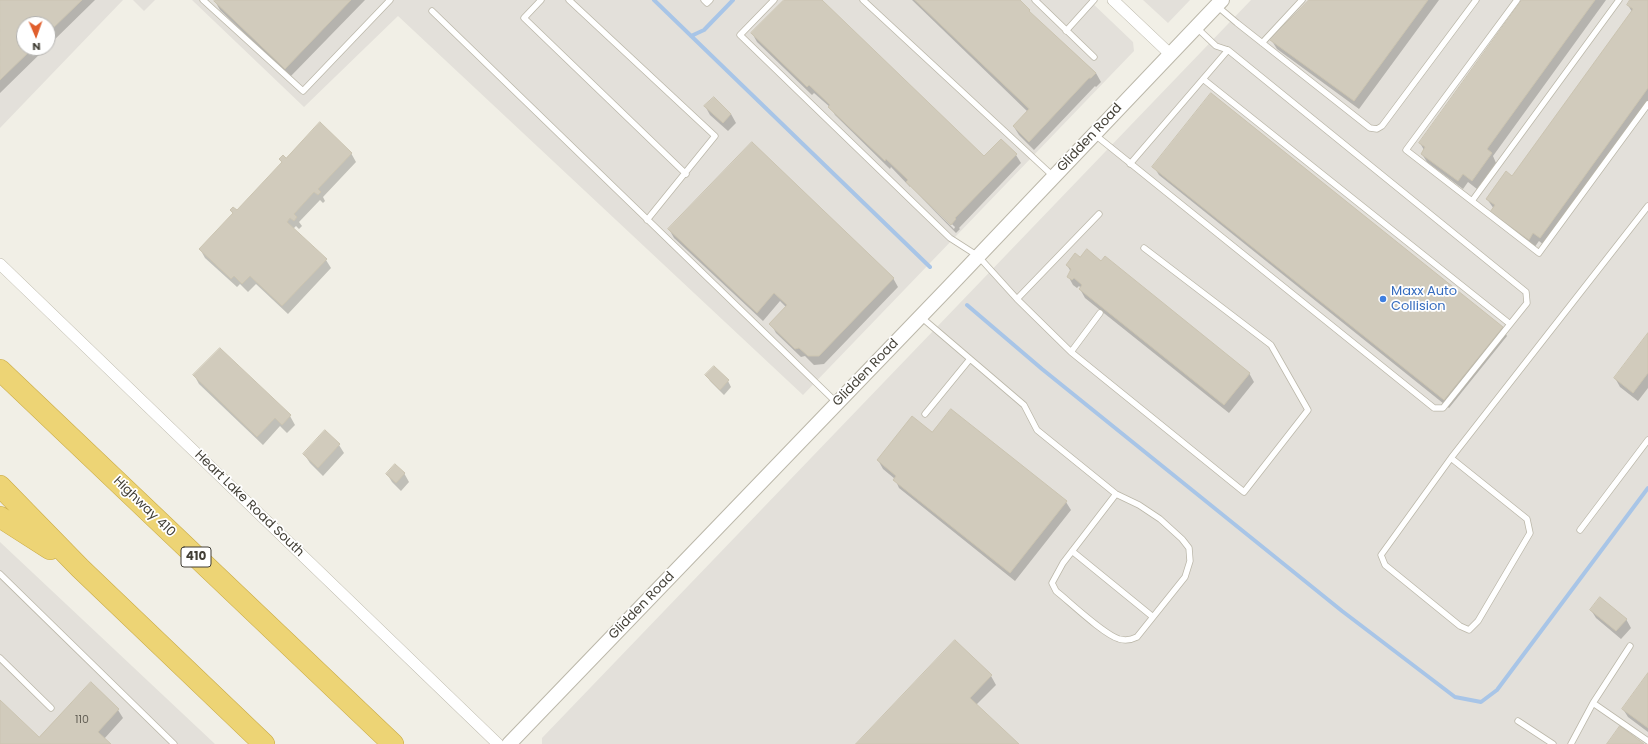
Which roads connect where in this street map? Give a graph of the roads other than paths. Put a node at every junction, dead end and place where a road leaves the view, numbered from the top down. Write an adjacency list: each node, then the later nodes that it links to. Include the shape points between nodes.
1 (203, 0): 2 (lane, via 303,91)
2 (390, 0)
3 (541, 0): 28 (lane, via 524,18)
4 (569, 0): 28 (lane, via 715,136)
5 (704, 0): 6 (lane, via 707,3)
6 (710, 0)
7 (774, 0): 35 (lane, via 740,36 950,238)
8 (863, 0): 29 (lane)
9 (1034, 0): 19 (lane)
10 (1094, 0): 19 (lane)
11 (1113, 0): 22 (street)
12 (1302, 0): 20 (lane)
13 (1476, 0): 20 (lane, via 1382,126 1377,129 1370,128)
14 (1517, 0): 30 (lane, via 1406,150)
15 (1619, 0): 30 (lane)
16 (1220, 3): 18 (street, Glidden Road); 20 (lane)
17 (432, 11): 33 (lane)
18 (1196, 27): 21 (lane, via 1216,46); 22 (street, Glidden Road)
19 (1066, 31): 23 (lane)
20 (1262, 43)
21 (1228, 50): 24 (lane); 40 (lane, via 1526,292 1527,304)
22 (1170, 54): 26 (street, Glidden Road)
23 (1094, 57)
24 (1203, 79): 27 (lane); 40 (lane)
25 (1648, 104): 30 (lane, via 1539,253)
26 (1094, 134): 27 (lane); 29 (street, Glidden Road)
27 (1130, 164): 40 (lane, via 1434,408 1443,408)
28 (686, 174): 33 (lane)
29 (1054, 177): 35 (street, Glidden Road)
30 (1472, 201)
31 (1648, 206): 47 (lane)
32 (1099, 214): 37 (lane)
33 (647, 220): 44 (lane)
34 (1144, 248): 41 (lane, via 1271,346 1308,410 1244,492)
35 (978, 256): 37 (lane); 39 (street, Glidden Road)
36 (0, 264): 65 (street, Heart Lake Road South)
37 (1017, 299): 41 (lane)
38 (1100, 313): 41 (lane)
39 (920, 316): 42 (lane); 44 (street, Glidden Road)
40 (1510, 324)
41 (1071, 352)
42 (970, 359): 45 (lane); 49 (lane, via 1024,405 1037,430)
43 (0, 370): 64 (highway, Highway 410 / 410)
44 (837, 403): 66 (street, Glidden Road)
45 (925, 414)
46 (1648, 440): 51 (lane)
47 (1451, 458): 47 (lane, via 1381,555 1385,564 1460,626 1469,630 1478,621 1530,533 1527,520)
48 (0, 486): 53 (highway)
49 (1116, 494): 52 (lane); 55 (lane, via 1160,519 1182,538 1189,548 1190,561 1185,577)
50 (0, 517): 53 (highway)
51 (1580, 530)
52 (1072, 551): 55 (lane); 55 (lane, via 1052,583 1056,591 1107,633 1119,639 1129,640 1137,637)
53 (80, 568): 63 (highway)
54 (0, 574): 62 (lane)
55 (1153, 618)
56 (1630, 646): 58 (lane)
57 (0, 658): 59 (lane)
58 (1593, 703): 61 (lane); 68 (lane)
59 (51, 708)
60 (1518, 721): 67 (lane)
61 (1648, 741)
62 (174, 744)
63 (264, 744)
64 (393, 744)
65 (498, 744)
66 (509, 744)
67 (1553, 744)
68 (1570, 744)

